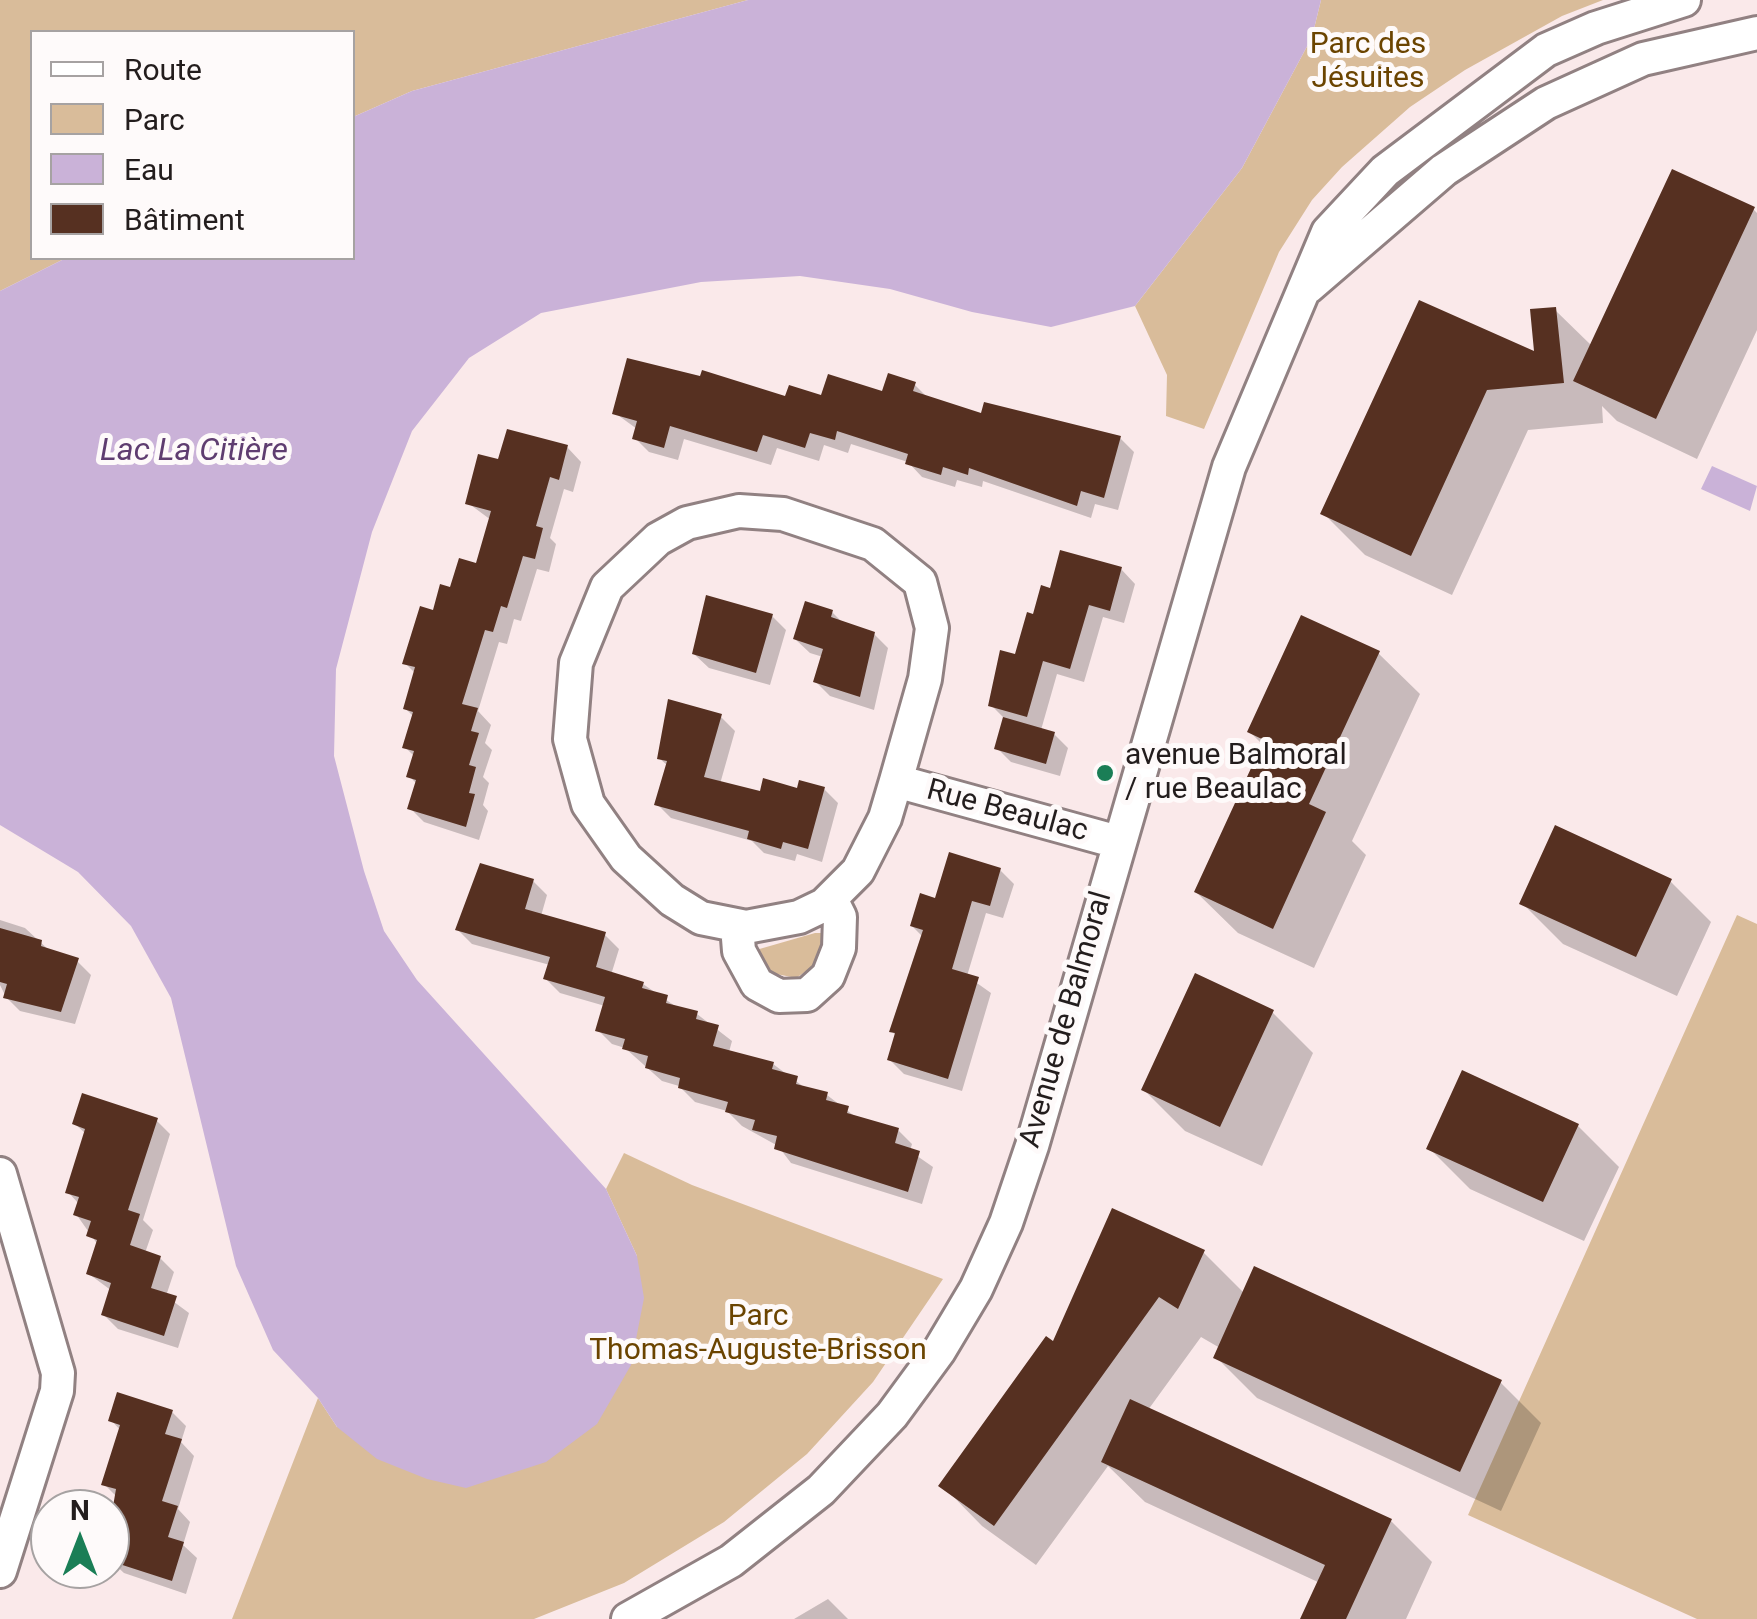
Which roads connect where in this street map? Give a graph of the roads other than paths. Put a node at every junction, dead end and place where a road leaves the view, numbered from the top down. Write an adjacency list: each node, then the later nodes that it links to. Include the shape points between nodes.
1 (1684, 0): 3 (street, Avenue de Balmoral, via 1546,50 1442,124 1385,170 1328,232)
2 (1757, 33): 3 (street, Avenue de Balmoral, via 1643,58 1546,103 1444,170)
3 (1308, 287): 5 (street, Avenue de Balmoral, via 1229,467)
4 (896, 781): 5 (street, Rue Beaulac); 6 (street, Rue Beaulac, via 872,845); 7 (street, Rue Beaulac, via 932,628 920,582 902,563 840,531 753,510 687,523 631,560 607,586 576,663 570,706 576,771 606,835 636,868 701,918)
5 (1118, 842): 10 (street, Avenue de Balmoral, via 1013,1204 976,1289 939,1351 869,1442 803,1506 731,1561)
6 (832, 899): 7 (street, Rue Beaulac, via 799,917); 7 (street, via 840,918 839,948 828,976 807,995 780,996 757,984 738,951)
7 (737, 926)
8 (0, 1174): 9 (street, via 58,1372 54,1404)
9 (0, 1571)
10 (628, 1619)

